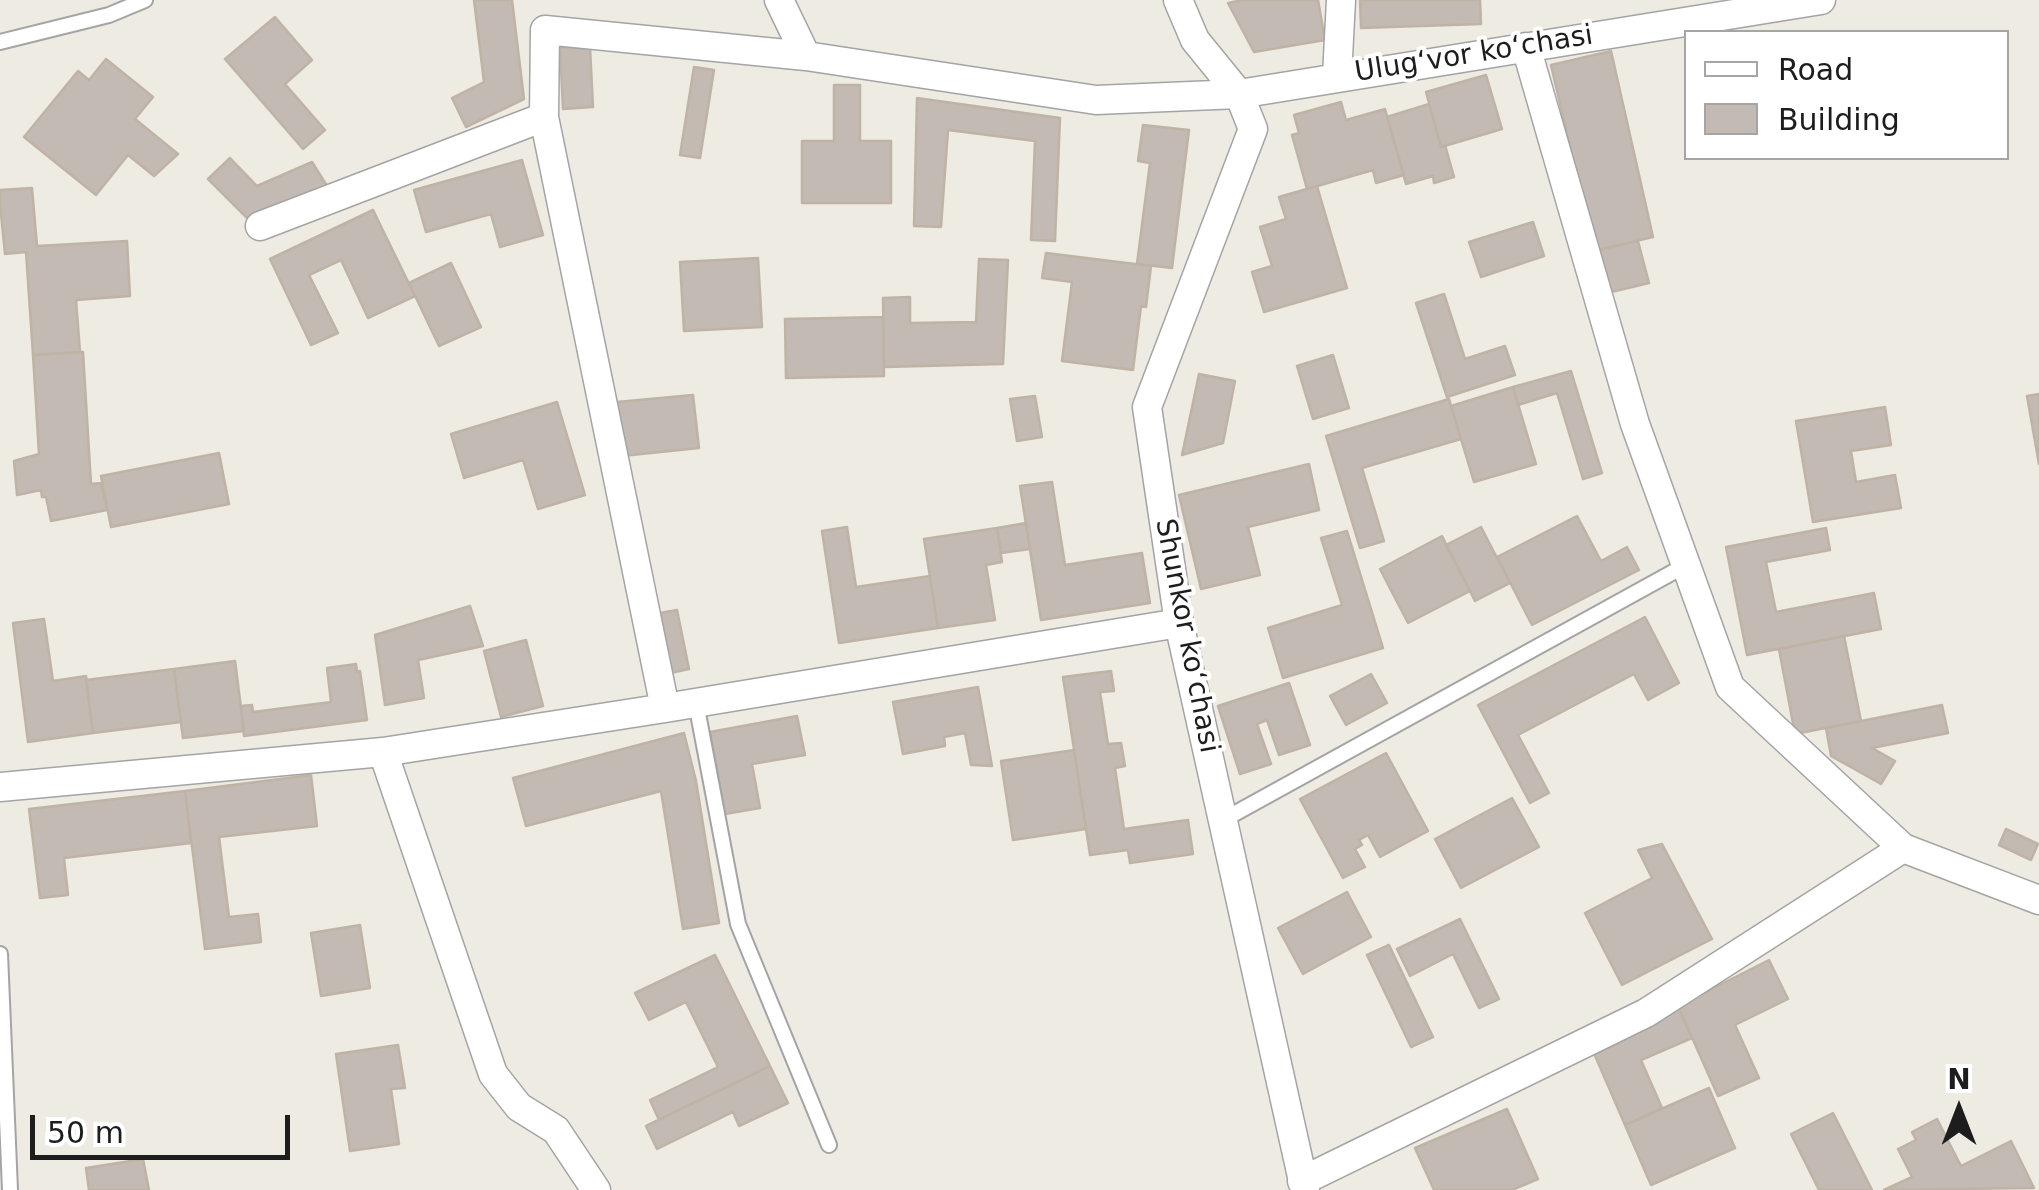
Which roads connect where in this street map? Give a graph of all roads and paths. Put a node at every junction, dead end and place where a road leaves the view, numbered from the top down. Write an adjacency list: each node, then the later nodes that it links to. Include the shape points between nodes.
1 (145, 0): 7 (lane, via 109,16)
2 (779, 0): 9 (street)
3 (1178, 0): 11 (street, via 1195,40)
4 (1341, 0): 10 (street)
5 (1821, 0): 6 (street, Ulugʻvor koʻchasi)
6 (1726, 7): 8 (street, Ulugʻvor koʻchasi)
7 (0, 42)
8 (1526, 47): 10 (street, Ulugʻvor koʻchasi); 14 (street, via 1635,424)
9 (806, 56): 11 (street, Ulugʻvor koʻchasi, via 1096,100); 12 (street, Ulugʻvor koʻchasi, via 544,30)
10 (1337, 76): 11 (street, Ulugʻvor koʻchasi)
11 (1239, 94): 15 (street, Shunkor koʻchasi, via 1252,129 1147,406)
12 (544, 117): 13 (street); 17 (street)
13 (260, 226)
14 (1686, 565): 20 (lane); 21 (street, via 1730,687)
15 (1179, 622): 16 (street); 20 (street, Shunkor koʻchasi)
16 (696, 703): 17 (street); 24 (lane, via 738,924)
17 (665, 708): 18 (street)
18 (383, 752): 19 (street); 27 (street, via 493,1074 518,1107 556,1130)
19 (0, 786)
20 (1222, 820): 25 (street, Shunkor koʻchasi)
21 (1903, 848): 22 (street); 25 (street, via 1646,1013)
22 (2039, 900)
23 (0, 954): 26 (lane)
24 (829, 1145)
25 (1304, 1186)
26 (10, 1190)
27 (596, 1190)

